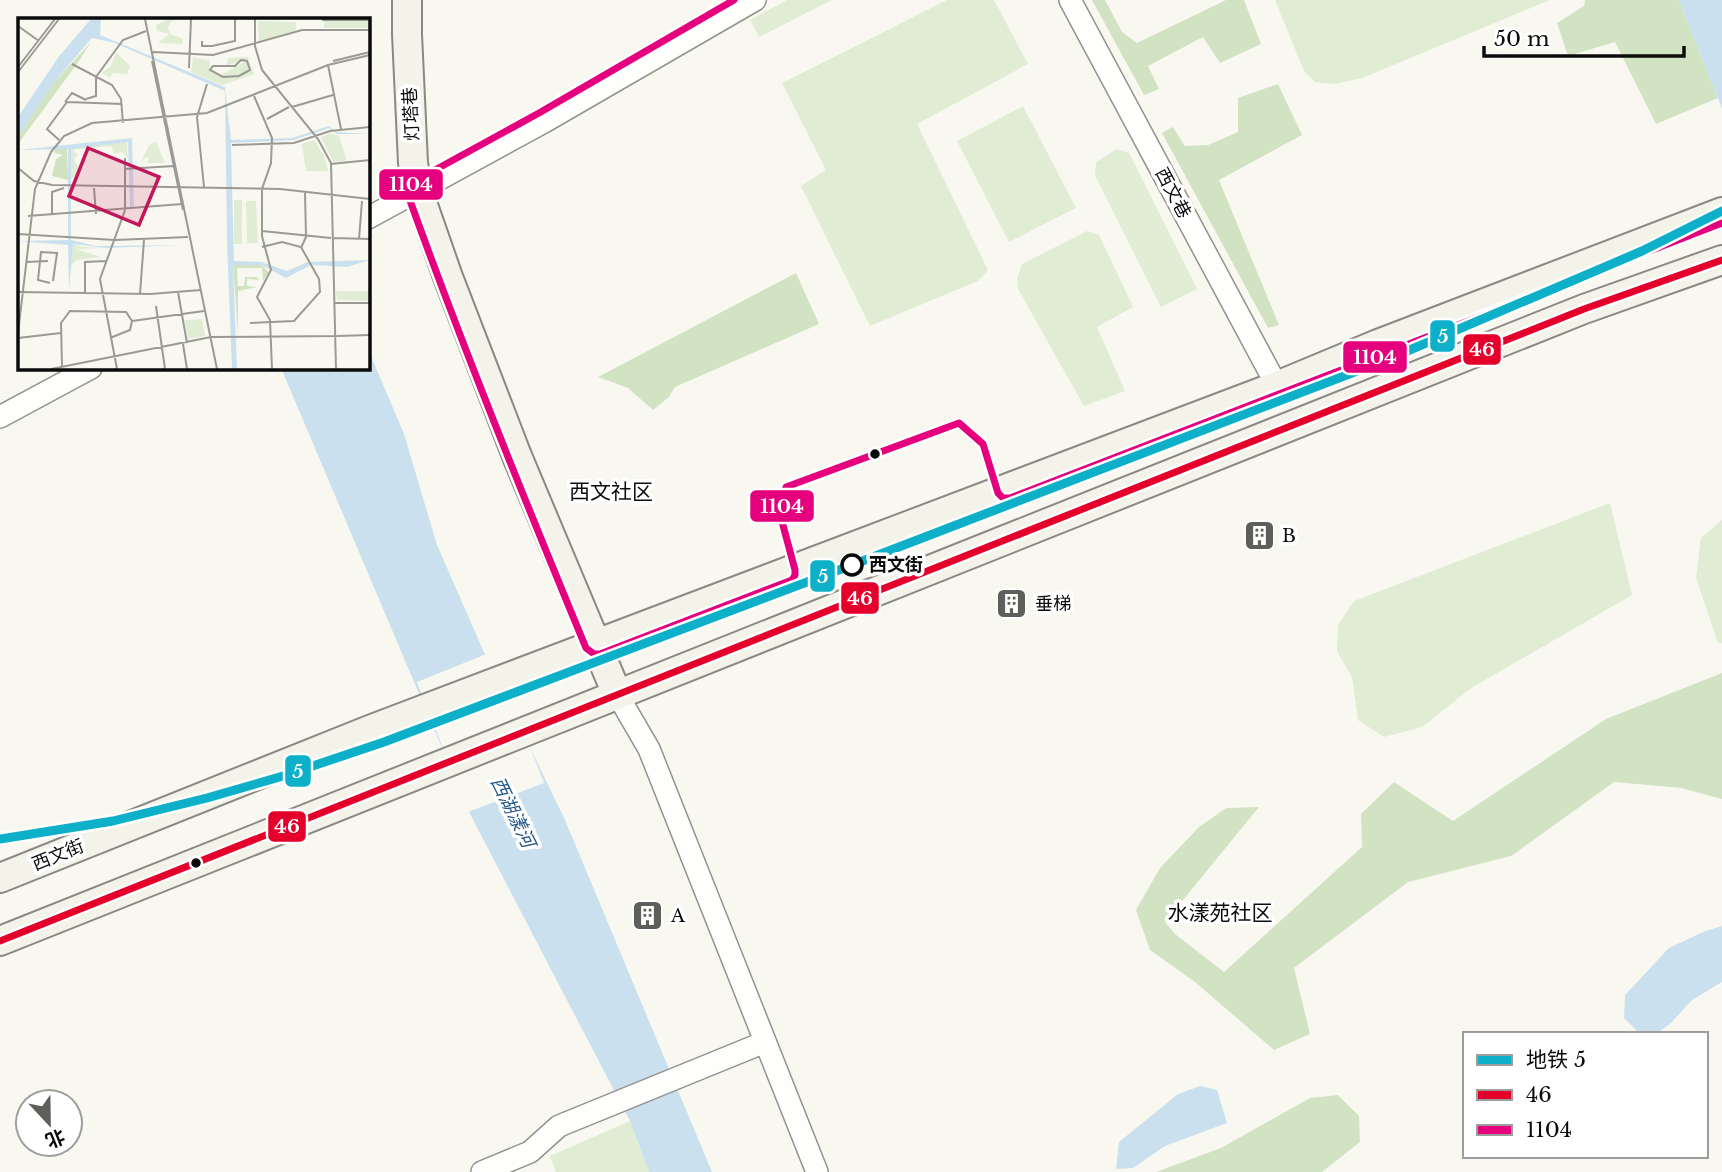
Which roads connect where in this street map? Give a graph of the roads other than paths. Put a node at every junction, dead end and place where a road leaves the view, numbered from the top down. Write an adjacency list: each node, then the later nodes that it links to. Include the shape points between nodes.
1 (407, 0): 4 (main road, 灯塔巷, via 412,150)
2 (755, 0): 4 (street)
3 (1070, 0): 9 (street, 西文巷)
4 (418, 191): 6 (street); 11 (main road, 灯塔巷, via 512,443)
5 (1722, 212): 9 (main road, 西文街)
6 (369, 217)
7 (1722, 260): 12 (main road, via 1571,314)
8 (89, 369): 10 (street)
9 (1277, 386): 11 (main road, 西文街)
10 (0, 417)
11 (596, 644): 12 (main road, 灯塔巷); 13 (main road, 西文街)
12 (617, 694): 14 (main road); 15 (street, via 649,750)
13 (0, 878)
14 (0, 941)
15 (765, 1042): 16 (street, via 559,1126 530,1152); 17 (street)
16 (482, 1172)
17 (817, 1172)

